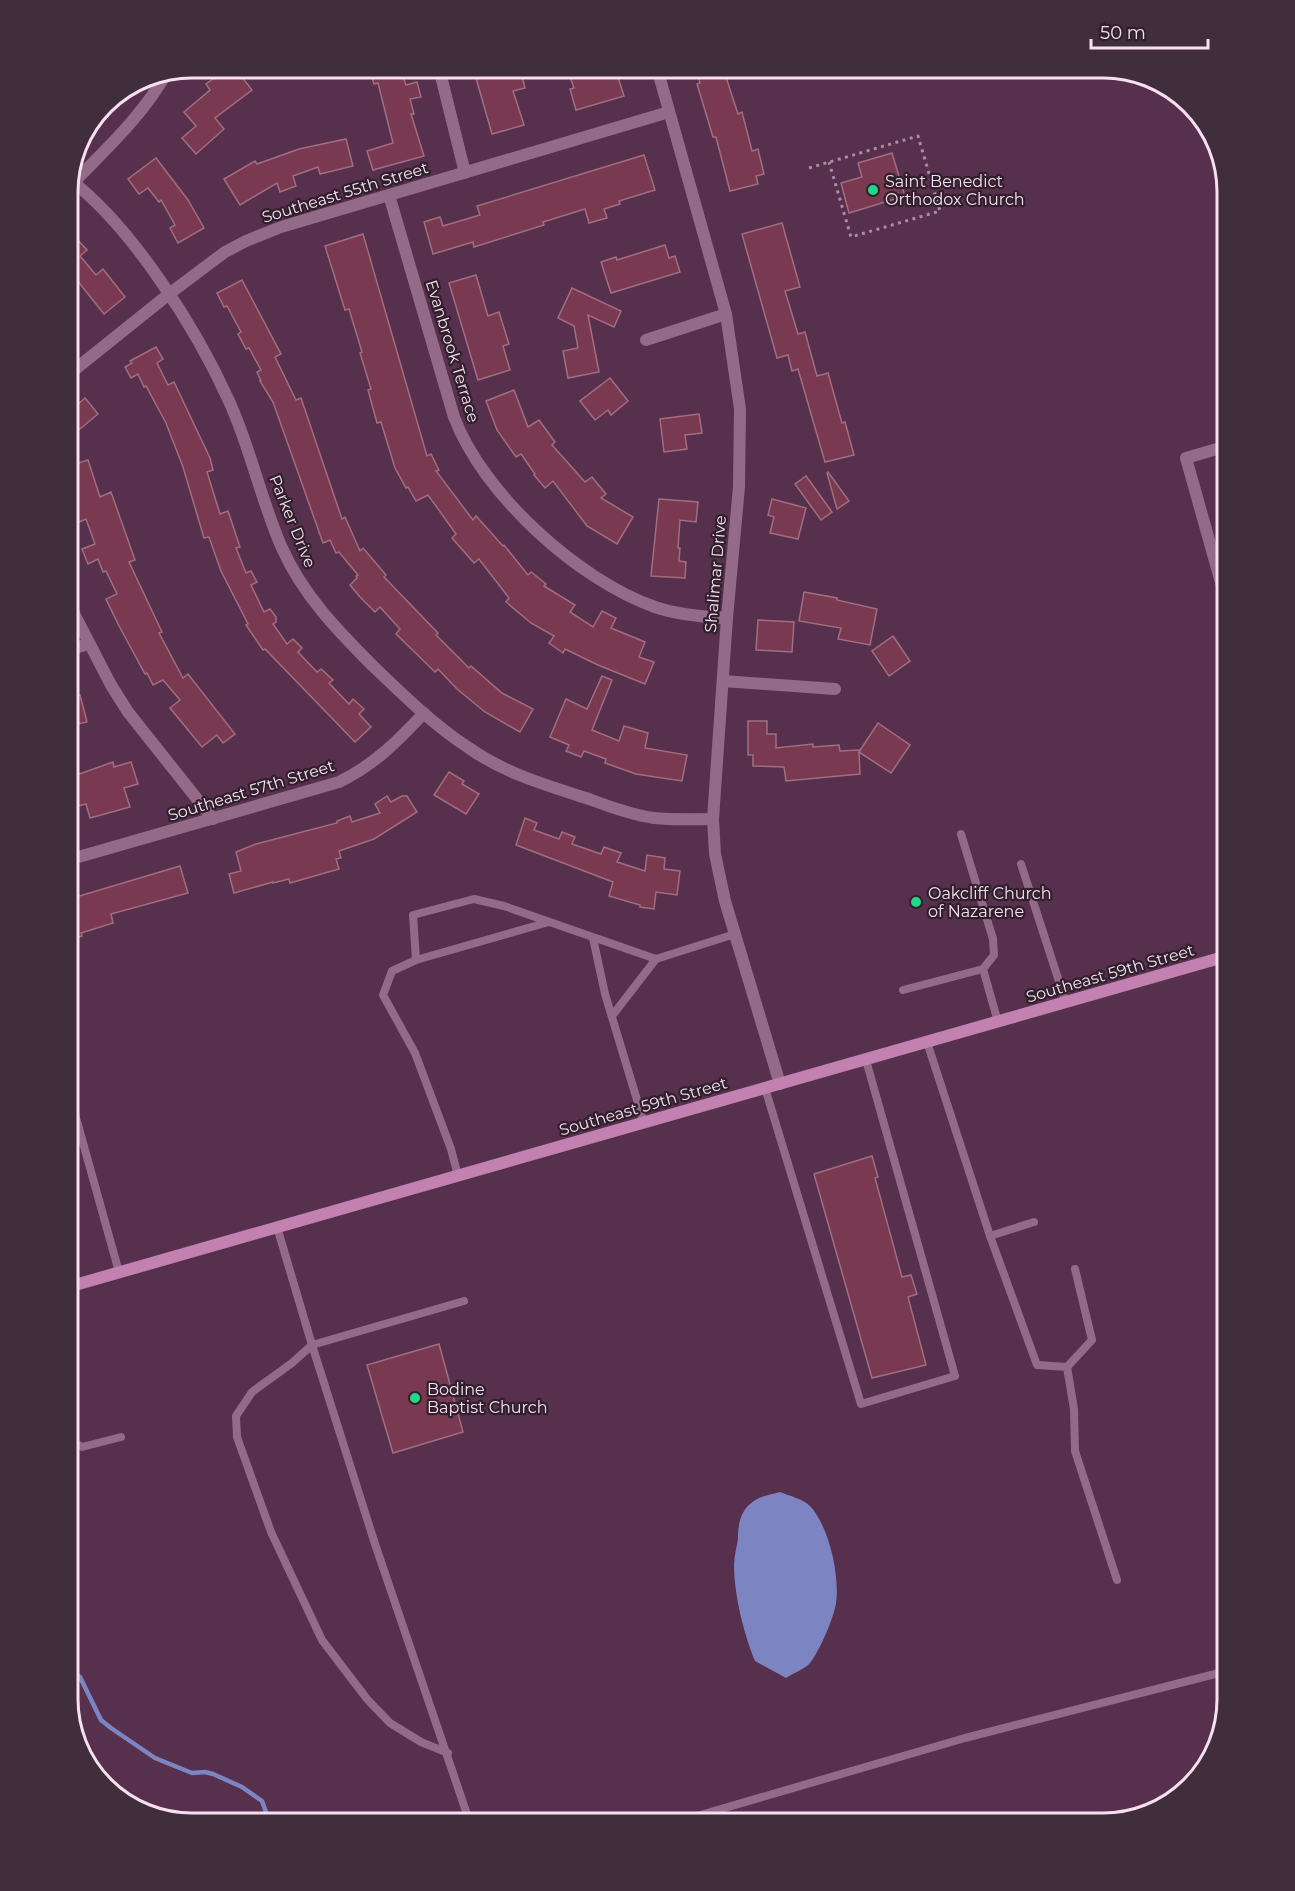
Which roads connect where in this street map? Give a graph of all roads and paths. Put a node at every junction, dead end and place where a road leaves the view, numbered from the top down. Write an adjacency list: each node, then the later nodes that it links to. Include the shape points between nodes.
1 (441, 78): 8 (street)
2 (660, 78): 4 (street, Shalimar Drive)
3 (160, 83): 7 (street, via 127,127)
4 (669, 112): 8 (street, Southeast 55th Street); 12 (street, Shalimar Drive)
5 (829, 162): 5 (path, via 918,136 940,211 851,237); 6 (path)
6 (809, 168)
7 (80, 173)
8 (465, 173): 10 (street, Southeast 55th Street)
9 (78, 186): 11 (street, Parker Drive, via 126,236)
10 (389, 195): 11 (street, Southeast 55th Street, via 246,241); 17 (street, Evanbrook Terrace, via 454,417 479,466 555,546 610,586 657,608)
11 (169, 294): 14 (street, Southeast 55th Street); 23 (street, Parker Drive, via 230,402 281,546 301,584 332,625)
12 (726, 314): 13 (street); 17 (street, Shalimar Drive, via 740,429)
13 (646, 340)
14 (78, 367)
15 (1217, 449): 16 (street, via 1186,458)
16 (1217, 568)
17 (727, 618): 21 (street, Shalimar Drive)
18 (78, 622): 19 (street)
19 (89, 644): 20 (street); 24 (street, via 128,712)
20 (78, 647)
21 (723, 681): 22 (street); 25 (street, Shalimar Drive)
22 (835, 689)
23 (424, 713): 24 (street, Southeast 57th Street, via 394,746 358,773 324,787); 25 (street, Parker Drive, via 484,758 562,791 655,818)
24 (213, 819): 27 (street, Southeast 57th Street)
25 (712, 819): 30 (street, Shalimar Drive, via 718,877)
26 (961, 834): 35 (lane, via 993,939 994,955)
27 (78, 857)
28 (1021, 864): 37 (lane)
29 (549, 922): 31 (lane); 34 (lane); 34 (lane, via 474,899 413,915)
30 (735, 934): 32 (lane); 42 (street, Shalimar Drive)
31 (593, 938): 32 (lane); 38 (lane)
32 (656, 959): 38 (lane)
33 (1217, 959): 37 (main road, Southeast 59th Street)
34 (416, 960): 46 (lane, via 392,971 383,995 415,1053)
35 (983, 969): 36 (lane); 39 (lane)
36 (903, 990)
37 (1066, 1003): 39 (main road, Southeast 59th Street)
38 (612, 1016): 44 (lane)
39 (998, 1022): 40 (main road, Southeast 59th Street)
40 (927, 1042): 41 (main road, Southeast 59th Street); 49 (lane)
41 (866, 1060): 42 (main road, Southeast 59th Street); 43 (lane, via 955,1376 861,1404)
42 (780, 1084): 43 (main road, Southeast 59th Street)
43 (765, 1089): 44 (main road, Southeast 59th Street)
44 (644, 1123): 46 (main road, Southeast 59th Street)
45 (78, 1125): 51 (lane)
46 (458, 1176): 48 (main road, Southeast 59th Street)
47 (1034, 1222): 49 (lane)
48 (277, 1227): 51 (main road, Southeast 59th Street); 54 (lane)
49 (990, 1236): 55 (lane, via 1037,1365)
50 (1075, 1269): 55 (lane, via 1092,1340)
51 (119, 1272): 52 (main road, Southeast 59th Street)
52 (78, 1284)
53 (464, 1301): 54 (lane)
54 (312, 1345): 60 (lane, via 375,1544); 60 (lane, via 252,1392 236,1416 237,1437 271,1532 322,1640 390,1723)
55 (1066, 1367): 58 (lane, via 1074,1409 1075,1451)
56 (121, 1437): 57 (lane, via 82,1447)
57 (78, 1444)
58 (1117, 1580)
59 (1217, 1674): 62 (lane, via 965,1738)
60 (448, 1754): 61 (lane)
61 (467, 1813)
62 (707, 1813)

